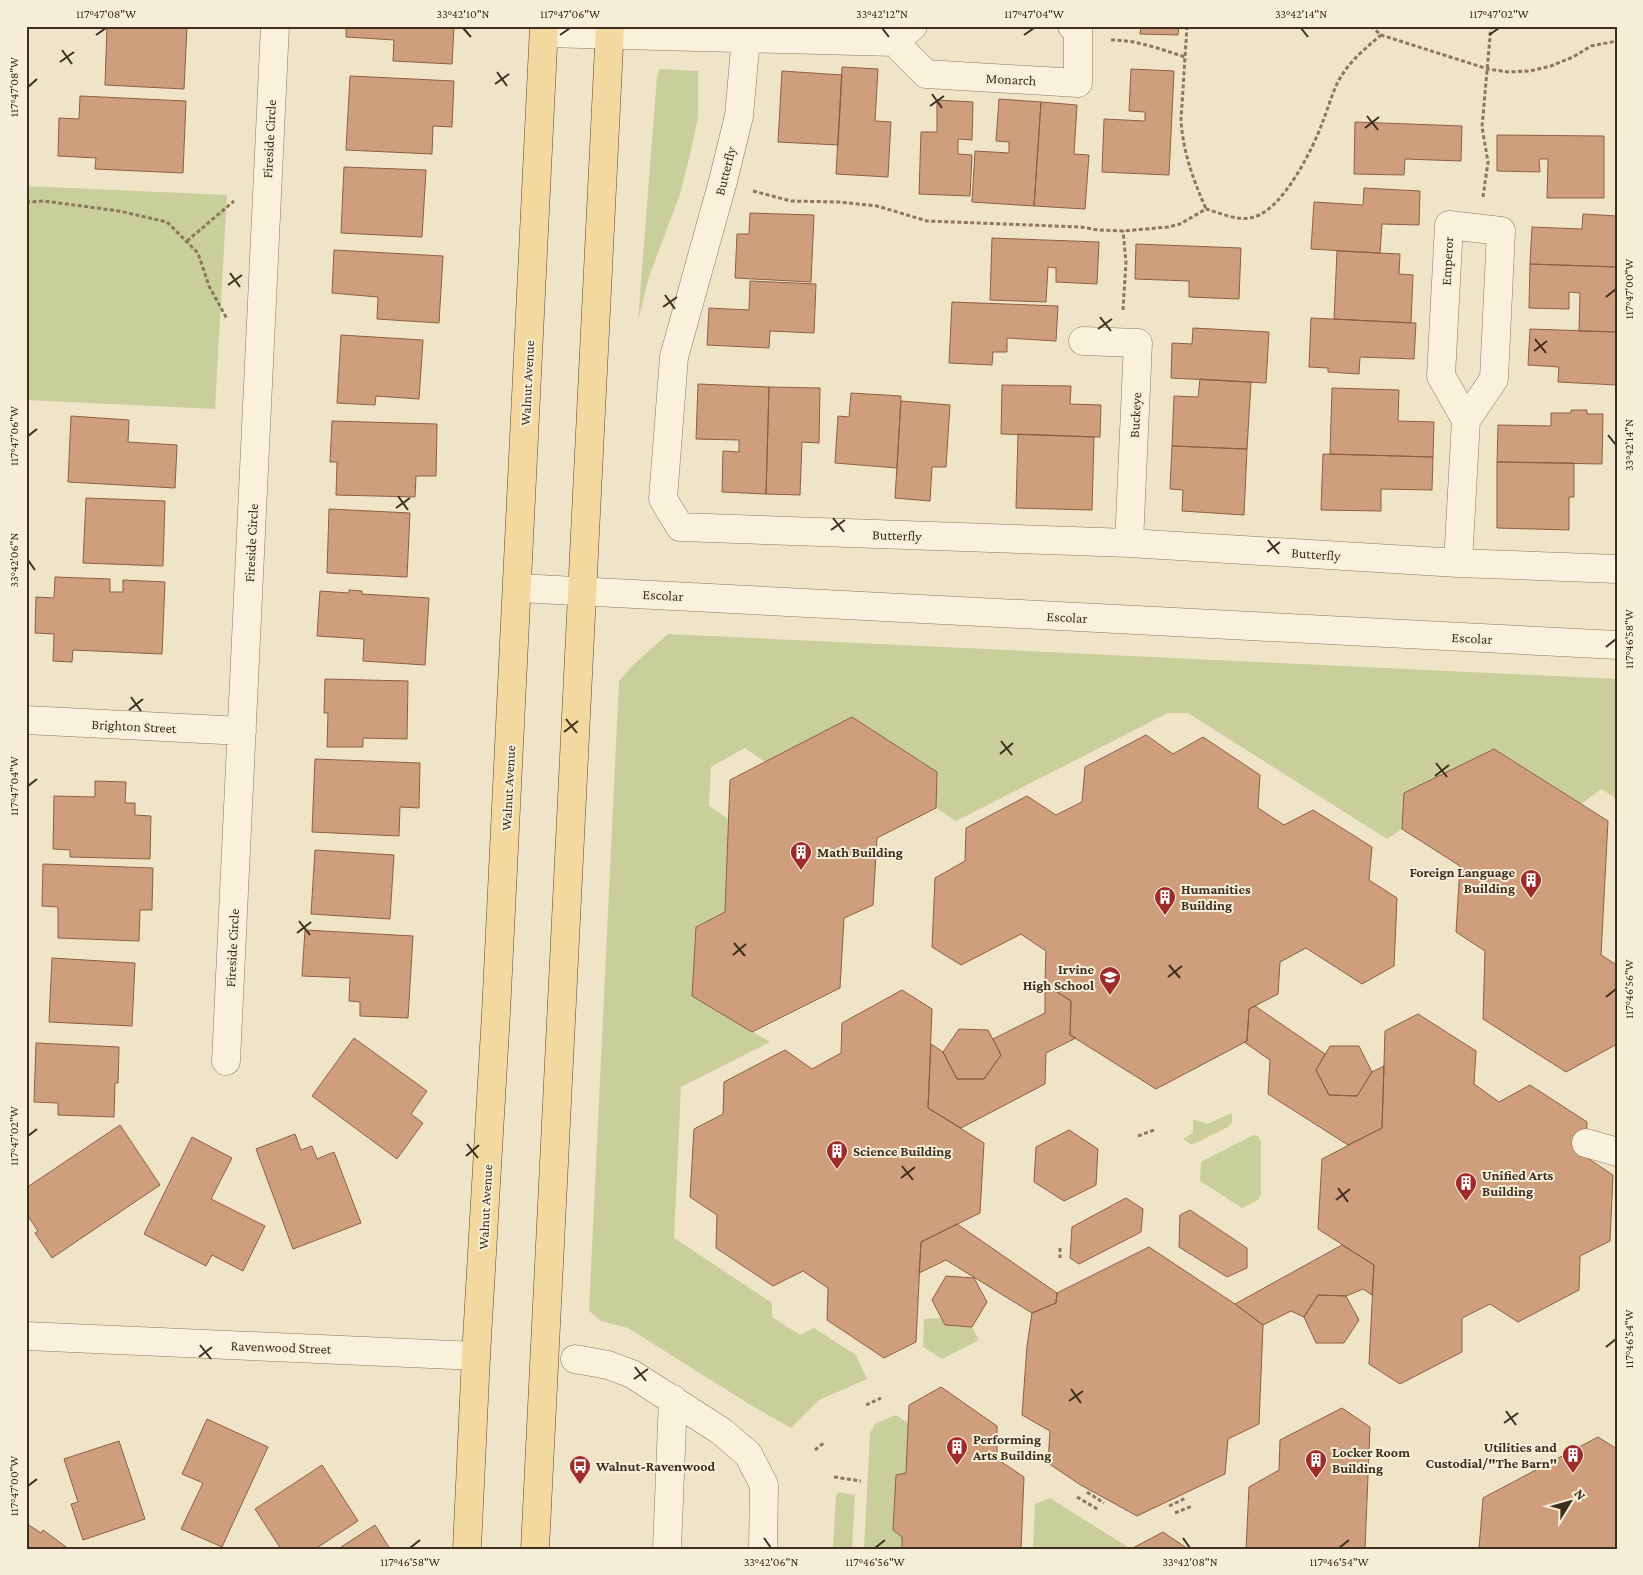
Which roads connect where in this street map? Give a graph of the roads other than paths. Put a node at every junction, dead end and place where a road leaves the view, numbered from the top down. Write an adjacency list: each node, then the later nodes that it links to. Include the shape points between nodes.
1 (275, 26): 16 (street, Fireside Circle)
2 (544, 29): 3 (street); 12 (main road, Walnut Avenue)
3 (610, 31): 4 (street); 13 (main road)
4 (747, 32): 6 (street, Monarch); 9 (street, Butterfly, via 739,116 674,357 663,499 680,528)
5 (1075, 33): 6 (street, Monarch, via 1078,84 926,74)
6 (903, 34)
7 (1083, 342): 9 (street, Buckeye, via 1138,343)
8 (1466, 420): 8 (street, Emperor, via 1494,379 1500,231 1449,225 1441,376); 10 (street)
9 (1129, 543): 10 (street, Butterfly)
10 (1458, 563): 11 (street, Butterfly)
11 (1617, 569)
12 (518, 588): 13 (street, Escolar); 21 (main road, Walnut Avenue)
13 (582, 591): 14 (street, Escolar); 25 (main road)
14 (1617, 645)
15 (26, 720): 16 (street, Brighton Street)
16 (242, 731): 17 (street, Fireside Circle)
17 (226, 1061)
18 (1586, 1143): 19 (street)
19 (1617, 1152)
20 (26, 1336): 21 (street, Ravenwood Street)
21 (476, 1356): 24 (main road, Walnut Avenue)
22 (575, 1359): 23 (street, via 608,1365 632,1374)
23 (673, 1399): 26 (street); 27 (street, via 721,1431 748,1454 764,1485)
24 (467, 1549)
25 (535, 1549)
26 (667, 1549)
27 (763, 1549)

